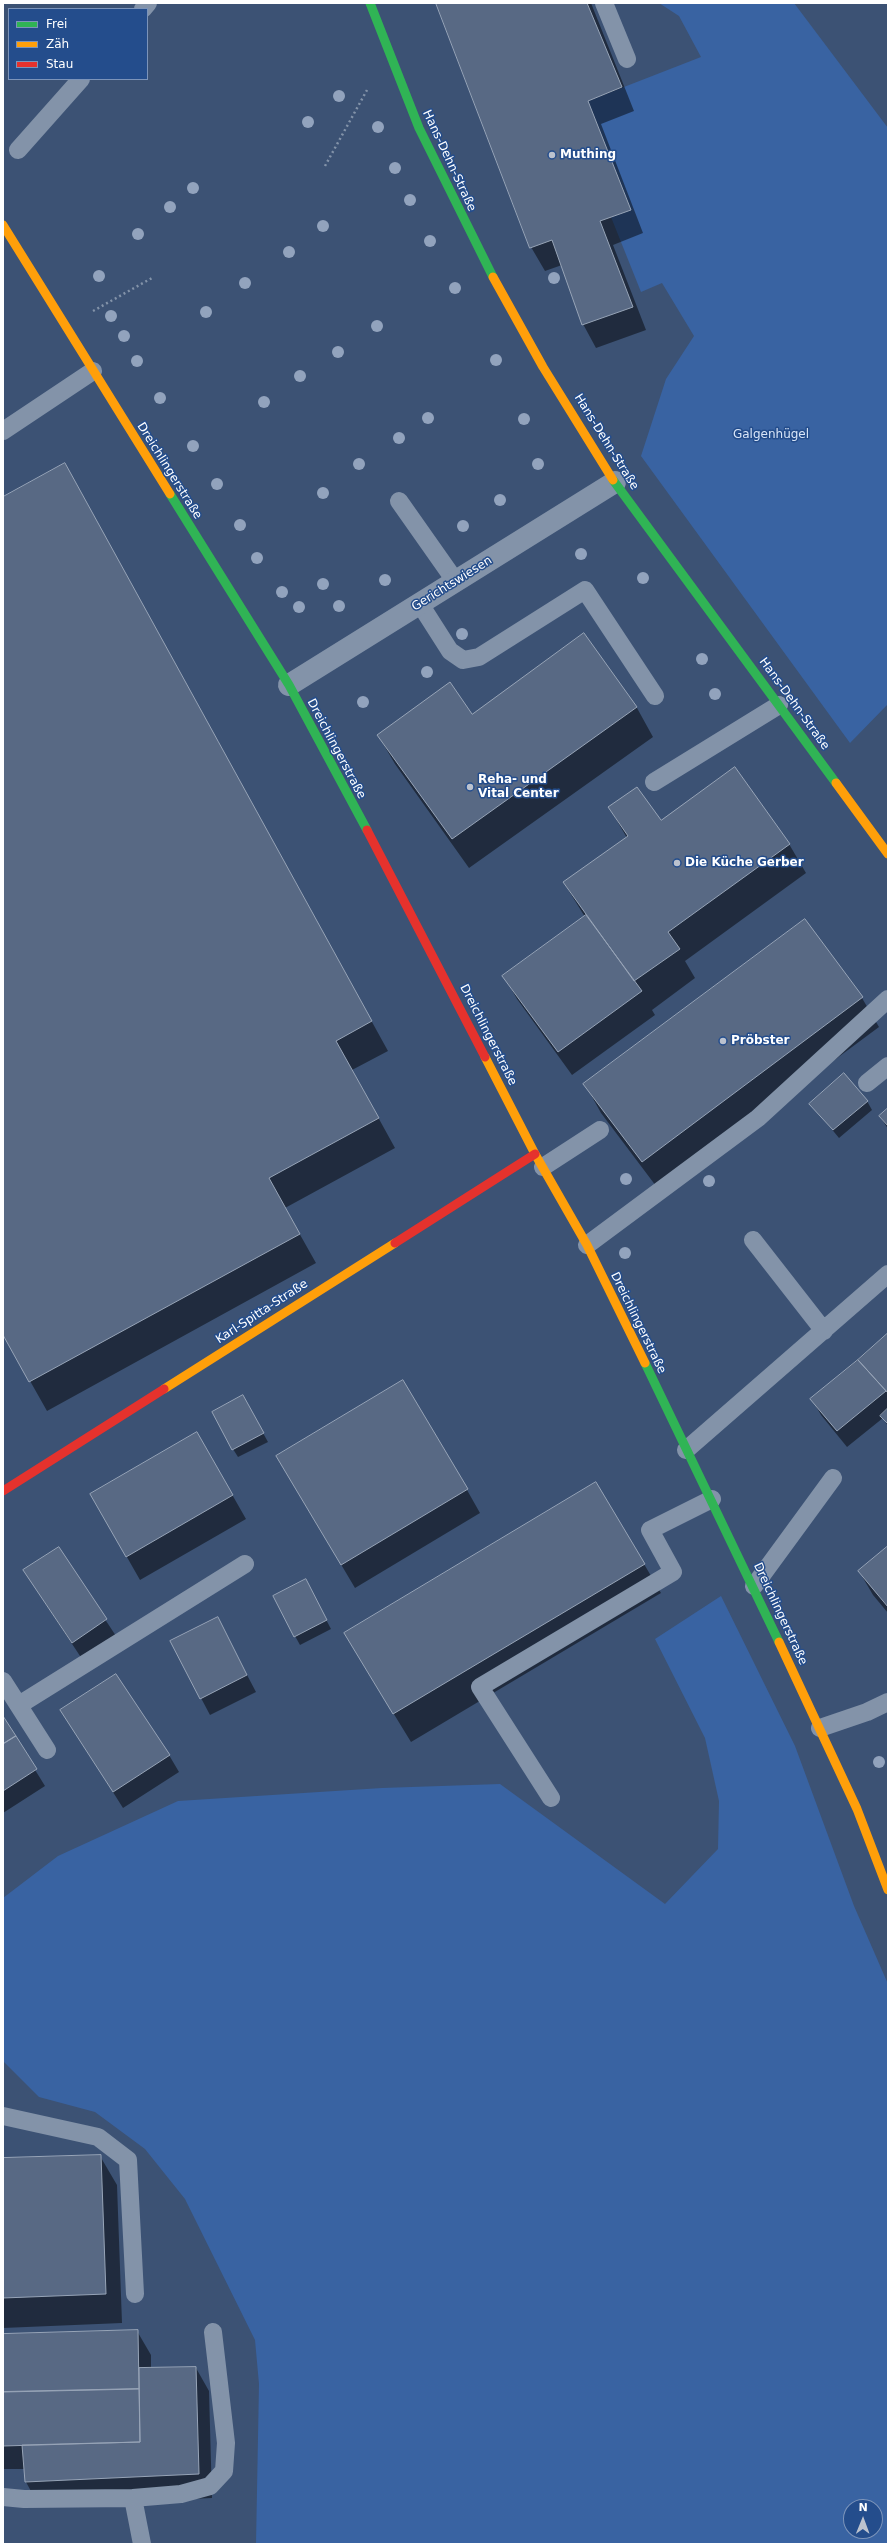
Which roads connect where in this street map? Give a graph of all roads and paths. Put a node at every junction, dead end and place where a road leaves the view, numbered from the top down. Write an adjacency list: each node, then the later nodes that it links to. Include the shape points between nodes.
1 (370, 3): 3 (street, Hans-Dehn-Straße)
2 (604, 3): 4 (lane)
3 (388, 53): 7 (path); 13 (street, Hans-Dehn-Straße, via 456,206 532,346)
4 (627, 59)
5 (80, 80): 6 (lane)
6 (18, 150)
7 (325, 166)
8 (3, 226): 10 (street, Dreichlingerstraße)
9 (152, 278): 10 (path)
10 (66, 326): 11 (street, Dreichlingerstraße)
11 (93, 371): 12 (lane); 17 (street, Dreichlingerstraße)
12 (3, 431)
13 (615, 482): 15 (street, Gerichtswiesen); 19 (street, Hans-Dehn-Straße)
14 (399, 500): 15 (lane)
15 (456, 582): 16 (street, Gerichtswiesen)
16 (420, 604): 17 (street, Gerichtswiesen); 18 (lane, via 450,651 463,660 479,657 585,590)
17 (289, 685): 26 (street, Dreichlingerstraße, via 448,983)
18 (655, 696)
19 (779, 704): 20 (lane); 21 (street, Hans-Dehn-Straße)
20 (654, 782)
21 (888, 854)
22 (888, 999): 28 (lane, via 758,1118)
23 (888, 1066): 24 (lane)
24 (867, 1083)
25 (600, 1130): 26 (lane)
26 (539, 1161): 28 (street, Dreichlingerstraße); 33 (street, Karl-Spitta-Straße)
27 (753, 1240): 30 (lane)
28 (587, 1245): 31 (street, Dreichlingerstraße)
29 (888, 1274): 30 (lane)
30 (824, 1331): 31 (lane)
31 (686, 1450): 34 (street, Dreichlingerstraße)
32 (833, 1478): 36 (lane)
33 (3, 1491)
34 (712, 1499): 36 (street, Dreichlingerstraße); 42 (lane, via 650,1530 673,1572 480,1687)
35 (244, 1564): 39 (lane)
36 (754, 1586): 40 (street, Dreichlingerstraße)
37 (3, 1682): 39 (lane)
38 (888, 1702): 40 (lane)
39 (18, 1705): 41 (lane)
40 (820, 1728): 43 (street, Dreichlingerstraße, via 857,1809)
41 (47, 1750)
42 (552, 1798)
43 (888, 1890)
44 (3, 2116): 45 (lane, via 98,2137 128,2160)
45 (135, 2294)
46 (213, 2332): 48 (lane, via 226,2443 224,2472 210,2486 181,2494)
47 (3, 2497): 48 (lane, via 24,2500)
48 (132, 2498): 49 (lane)
49 (142, 2544)

